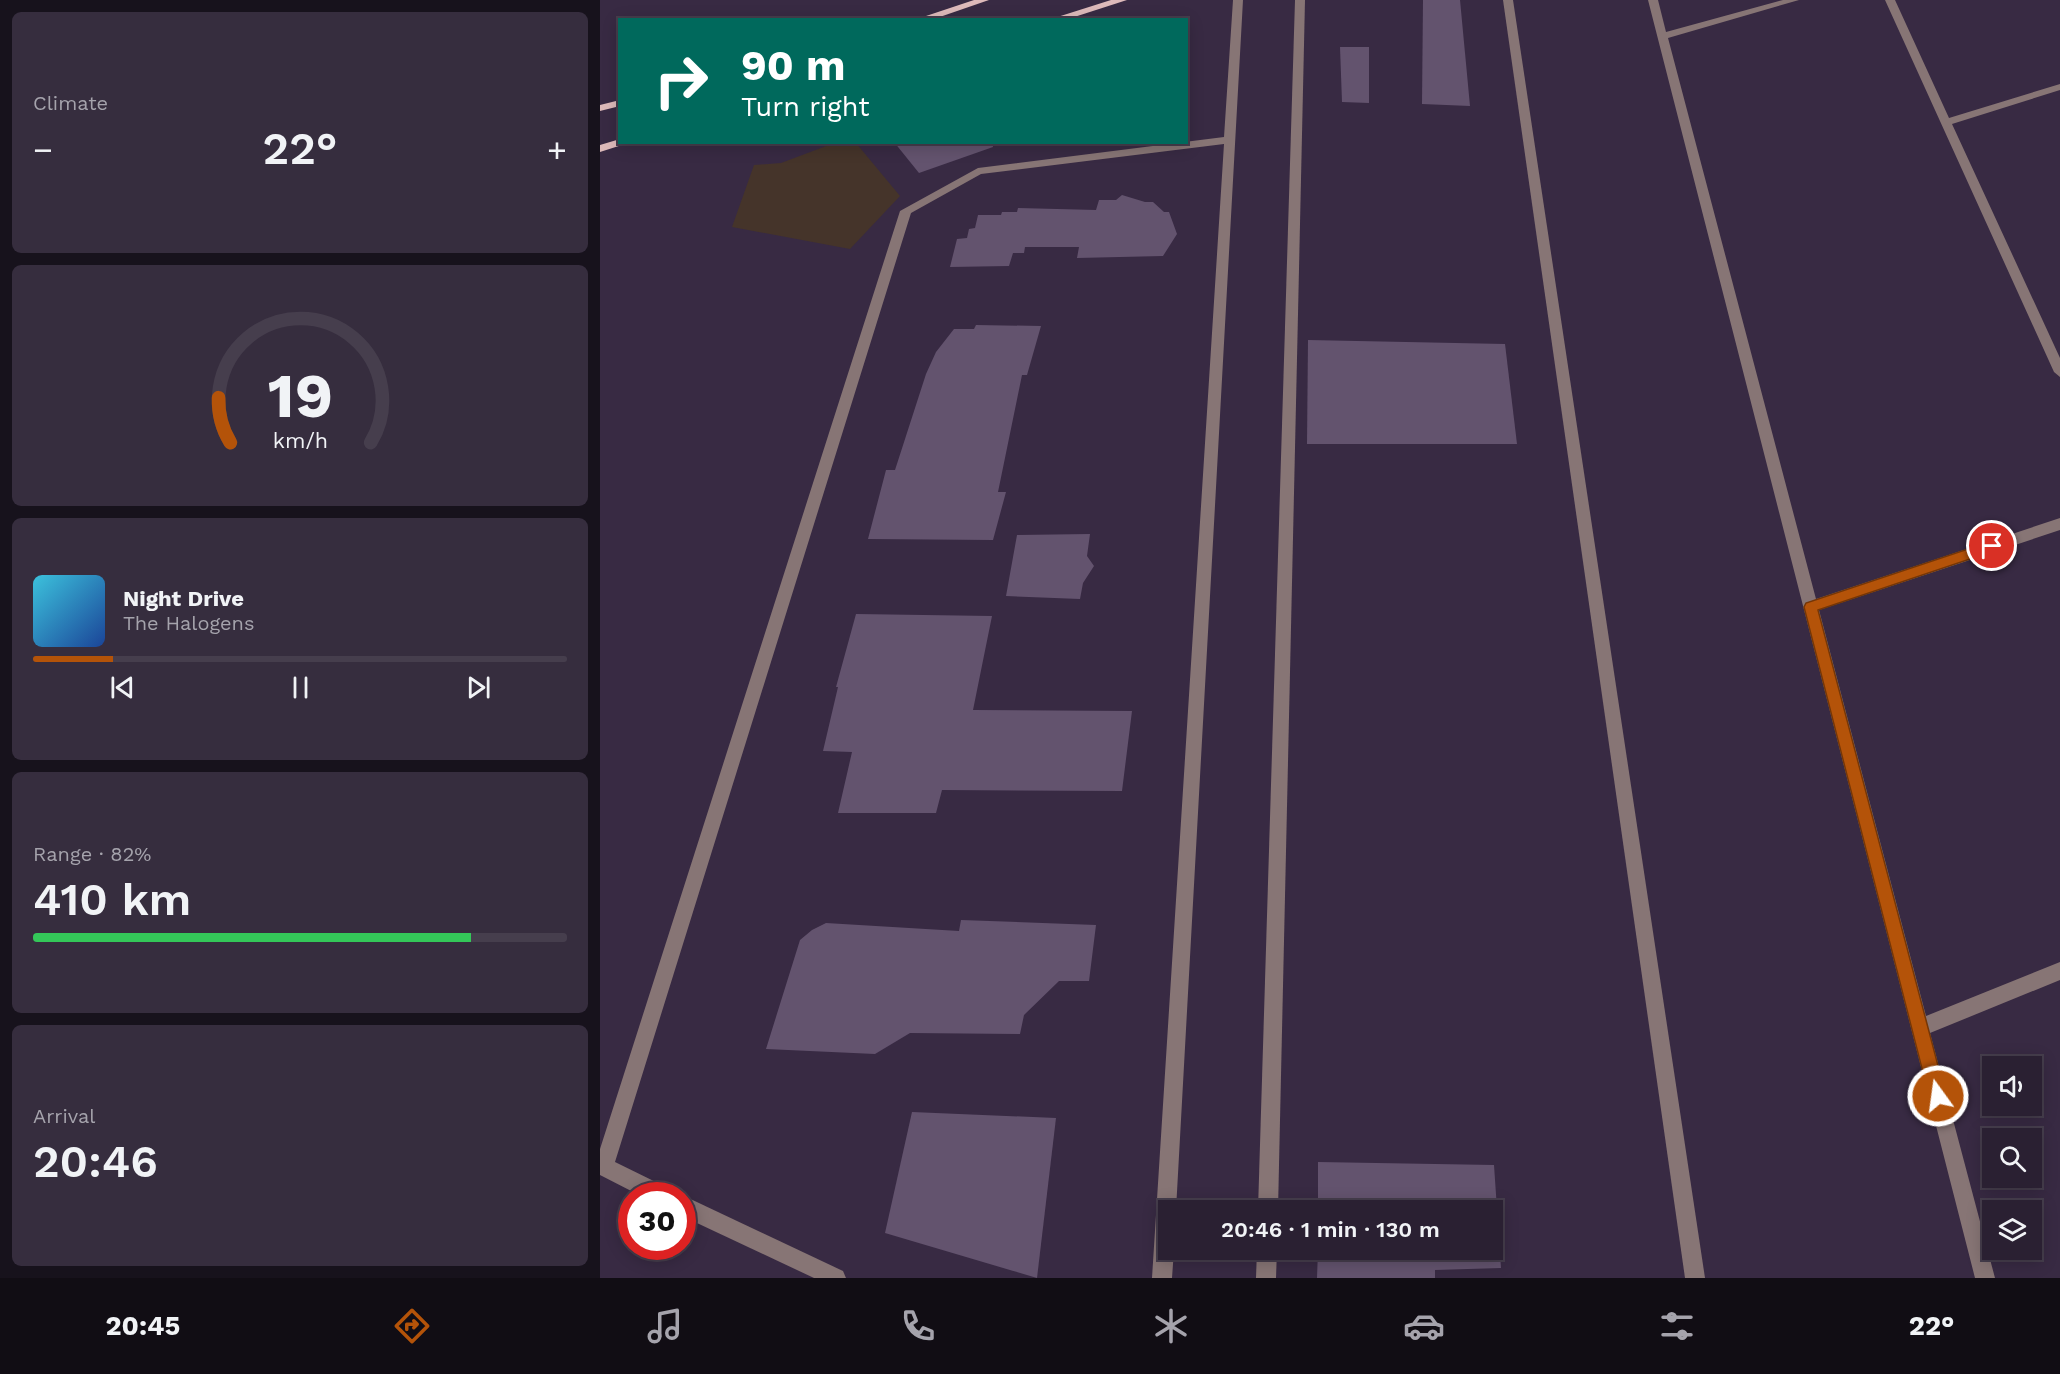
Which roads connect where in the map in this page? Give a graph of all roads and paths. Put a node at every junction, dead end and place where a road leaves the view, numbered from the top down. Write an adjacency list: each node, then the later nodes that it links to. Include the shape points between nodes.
1 (984, 0): 9 (main road)
2 (1122, 0): 10 (main road)
3 (1238, 0): 16 (street)
4 (1300, 0): 25 (street)
5 (1508, 0): 31 (street)
6 (1653, 0): 11 (street)
7 (1794, 0): 11 (street)
8 (1890, 0): 15 (street)
9 (926, 18)
10 (1060, 18)
11 (1663, 36): 21 (street)
12 (2060, 87): 15 (street)
13 (618, 104): 14 (main road)
14 (600, 108)
15 (1946, 122): 19 (street)
16 (1229, 140): 24 (street, via 978,171 906,211 604,1167); 29 (street)
17 (618, 143): 18 (main road)
18 (600, 149)
19 (2060, 372)
20 (2060, 524): 21 (street)
21 (1811, 607): 23 (street)
22 (2060, 971): 23 (street)
23 (1920, 1028): 32 (street)
24 (635, 1182)
25 (1268, 1200)
26 (696, 1212): 28 (street)
27 (1267, 1260): 30 (street)
28 (836, 1278)
29 (1162, 1278)
30 (1266, 1278)
31 (1695, 1278)
32 (1985, 1278)

